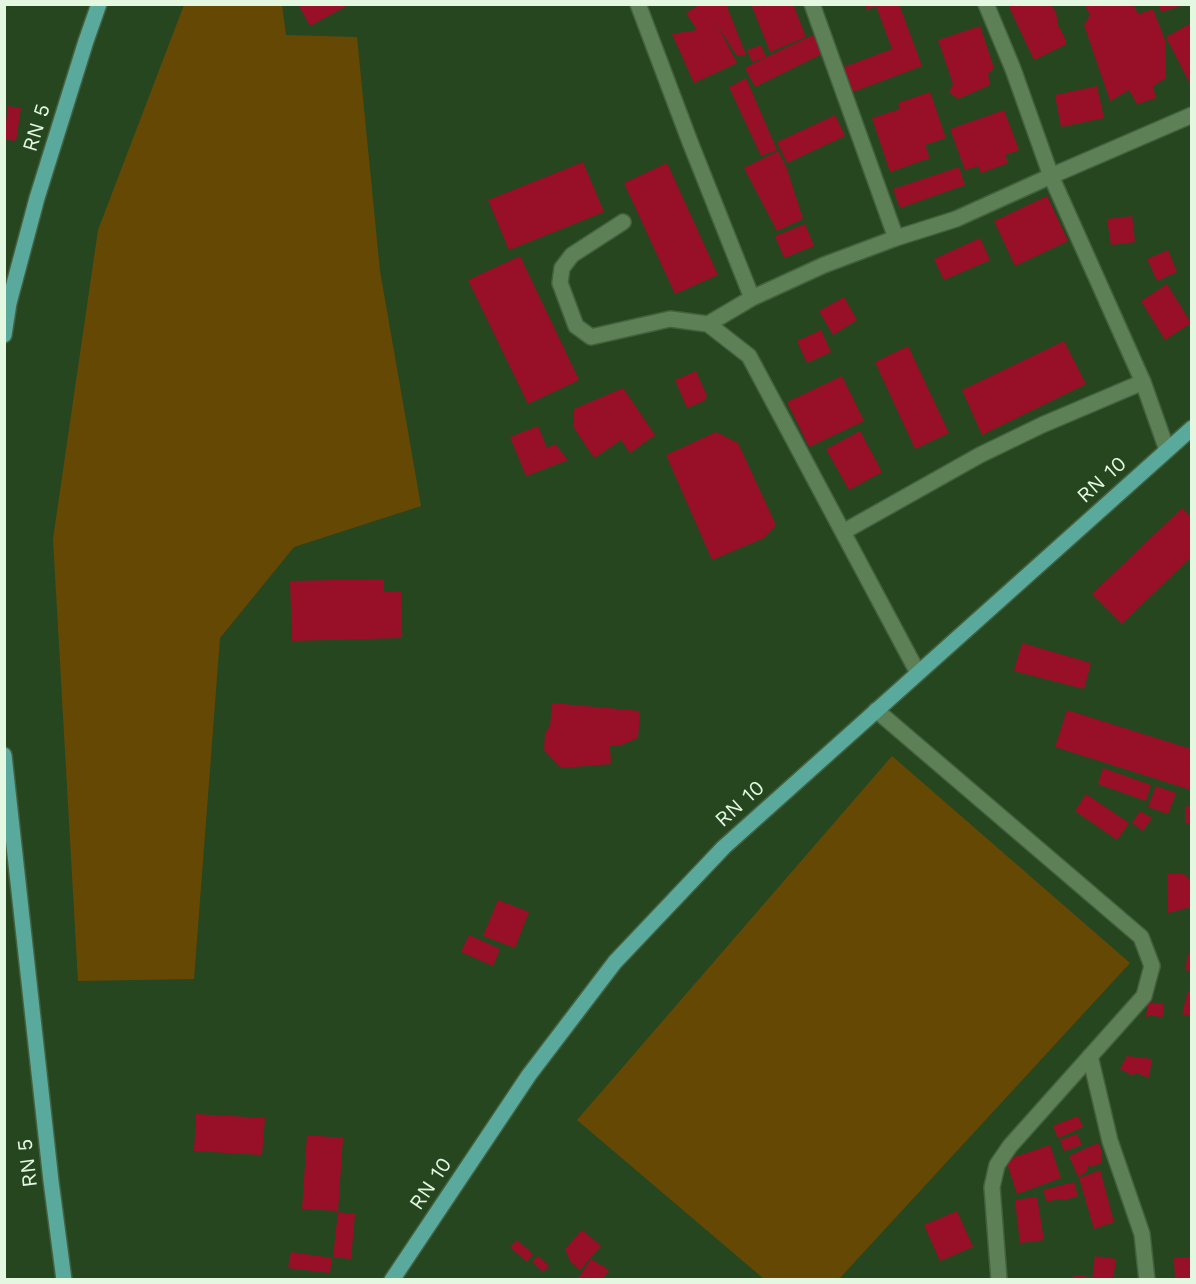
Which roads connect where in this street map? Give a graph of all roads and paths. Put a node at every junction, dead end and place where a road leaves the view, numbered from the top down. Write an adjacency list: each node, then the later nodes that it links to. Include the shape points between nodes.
1 (99, 4): 11 (main road, RN 5 / RN 5, via 37,198)
2 (638, 4): 9 (street)
3 (812, 4): 8 (street)
4 (986, 4): 6 (street, via 1014,69)
5 (1191, 116): 6 (street)
6 (1051, 176): 8 (street, via 956,219); 12 (street)
7 (623, 222): 10 (street, via 572,255 562,268 560,283 576,326 591,337 670,319)
8 (896, 238): 9 (street)
9 (752, 298): 10 (street)
10 (708, 324): 15 (street, via 749,356)
11 (4, 335)
12 (1143, 382): 14 (street); 15 (street, via 980,455)
13 (1191, 428): 14 (main road, RN 10 / RN 10)
14 (1167, 450): 16 (main road, RN 10 / RN 10)
15 (843, 532): 16 (street)
16 (918, 673): 17 (main road, RN 10 / RN 10)
17 (876, 710): 19 (street, via 1141,937 1152,966 1144,996); 21 (main road, RN 10 / RN 10, via 724,847 615,962 529,1075)
18 (4, 755): 20 (main road, RN 5 / RN 5)
19 (1090, 1056): 22 (street, via 997,1164 993,1187); 23 (street, via 1110,1141 1142,1234)
20 (64, 1280)
21 (392, 1280)
22 (999, 1280)
23 (1147, 1280)

